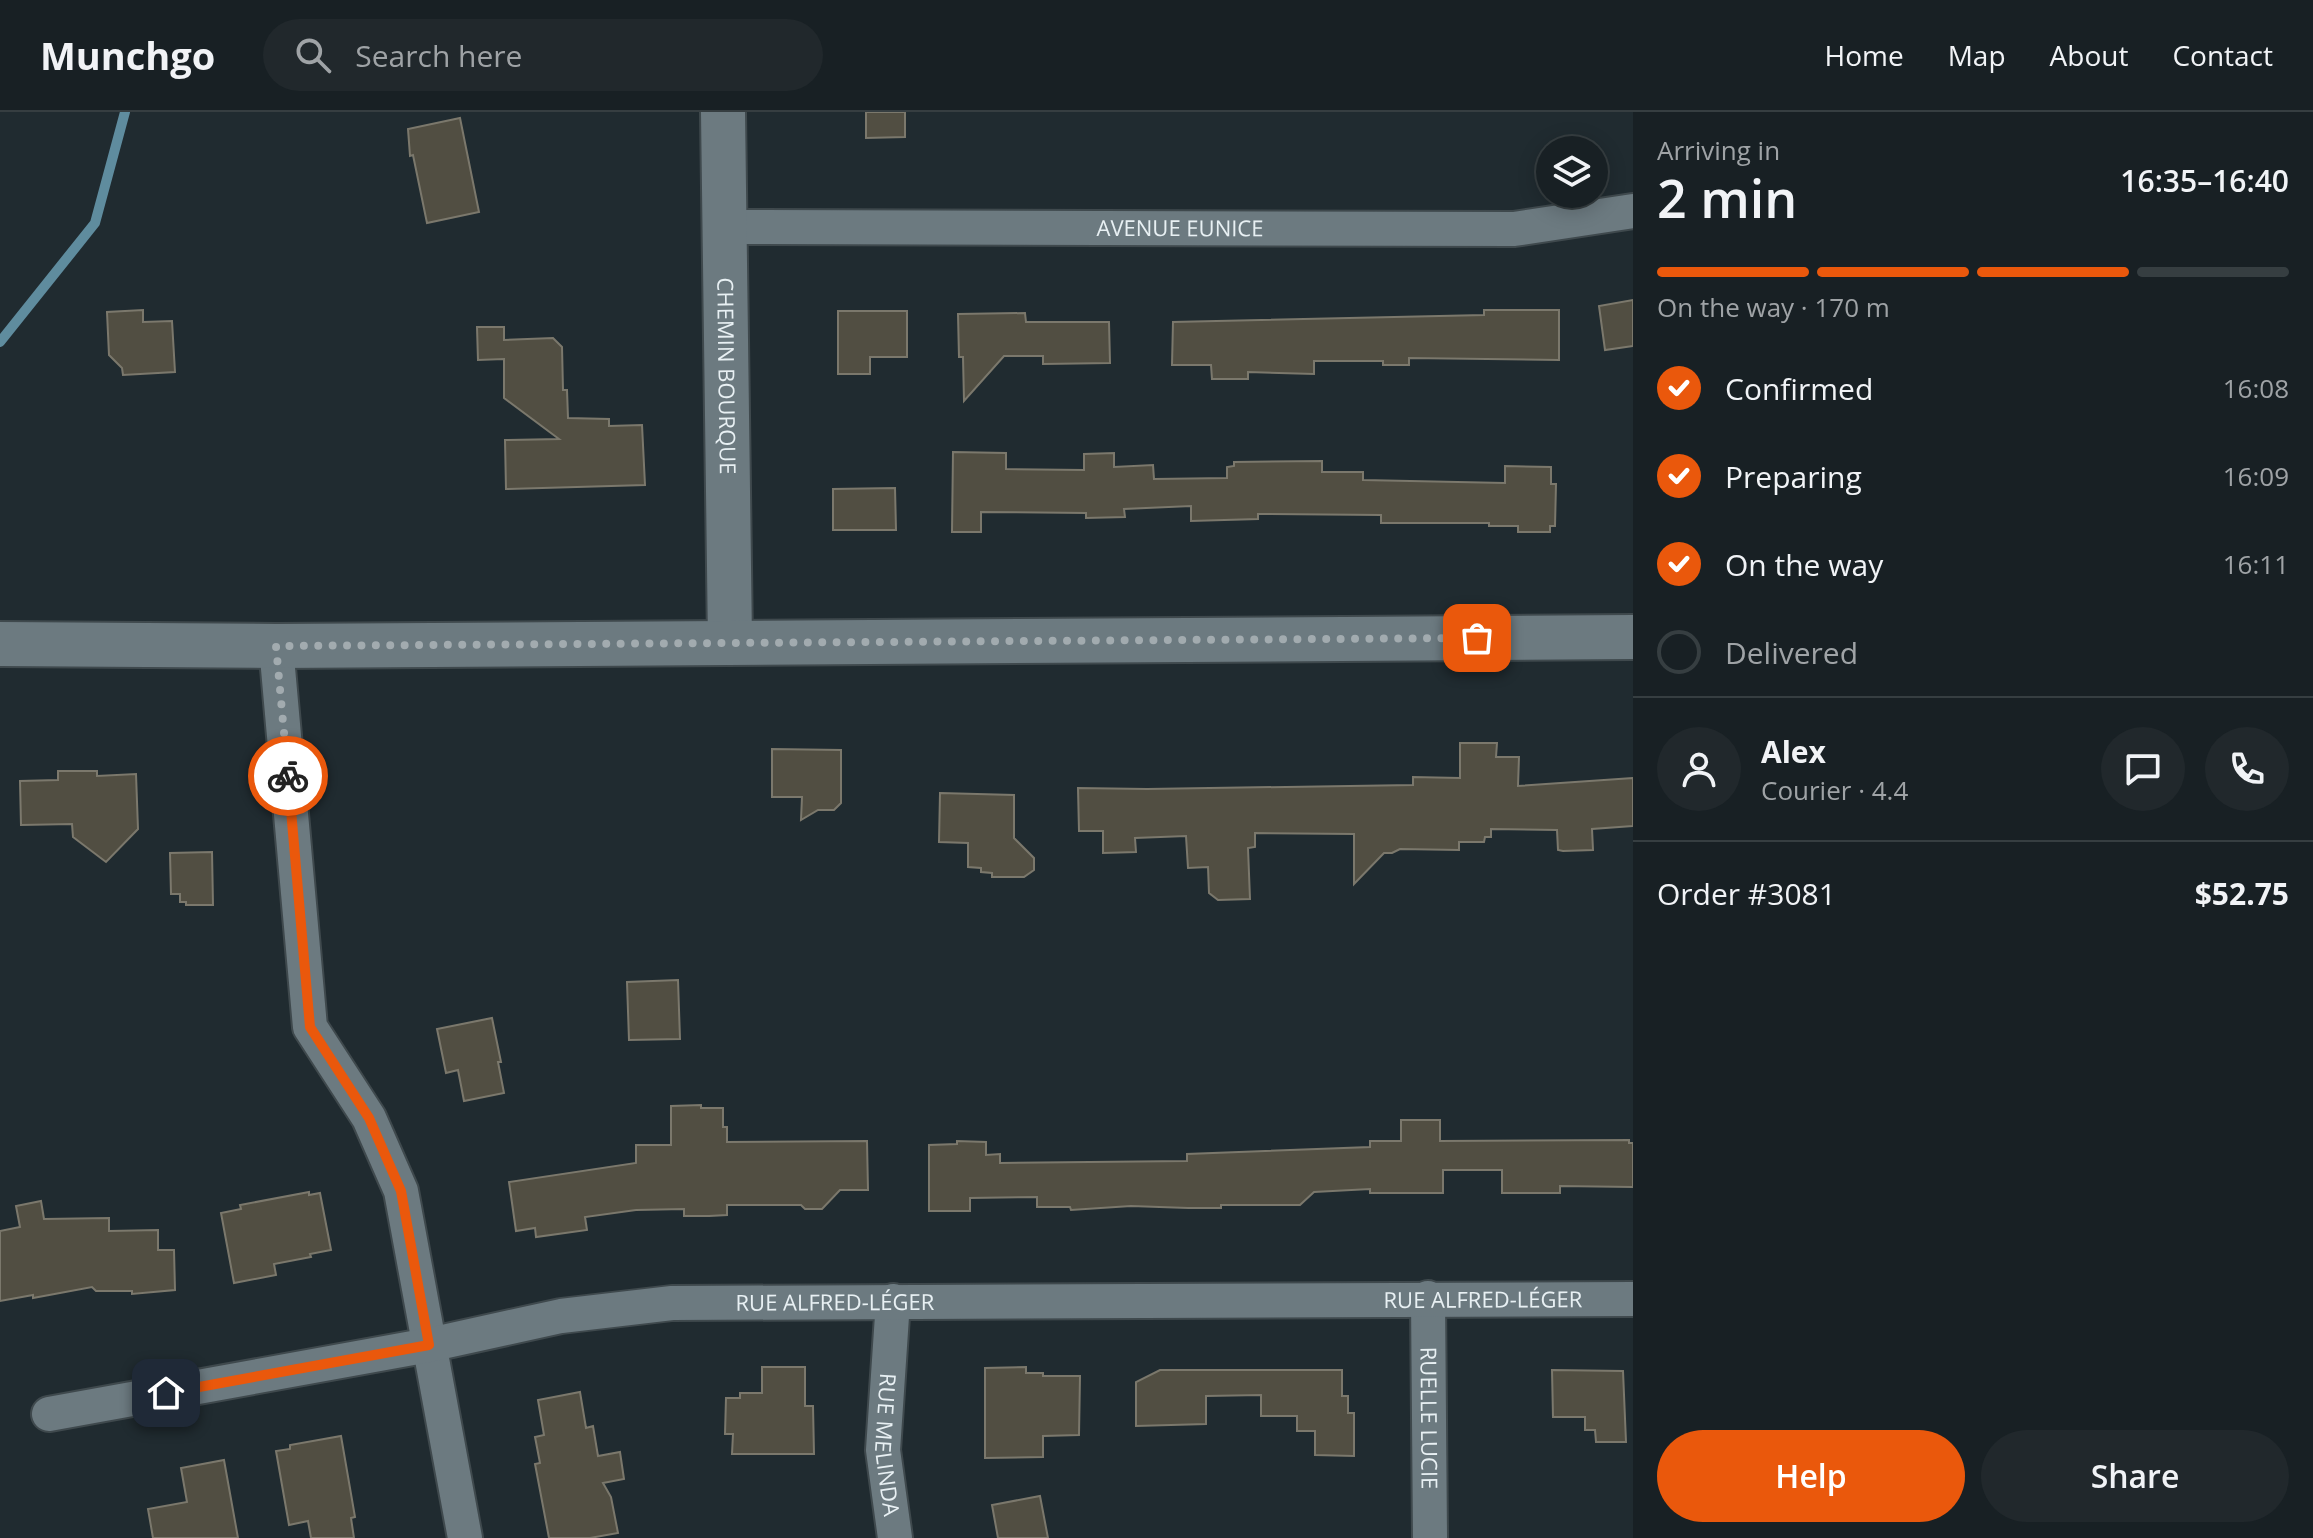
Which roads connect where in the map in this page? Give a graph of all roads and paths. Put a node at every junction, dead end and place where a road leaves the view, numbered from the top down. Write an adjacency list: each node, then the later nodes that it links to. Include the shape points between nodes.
1 (723, 112): 3 (street, CHEMIN BOURQUE)
2 (1633, 211): 3 (street, AVENUE EUNICE, via 1514,229)
3 (724, 227): 5 (street, CHEMIN BOURQUE)
4 (1633, 637): 5 (street)
5 (730, 642): 7 (street)
6 (0, 644): 7 (street)
7 (276, 646): 11 (street, via 310,1027 369,1118 401,1191)
8 (1428, 1298): 9 (street, RUE ALFRED-LÉGER); 10 (street, RUE ALFRED-LÉGER); 15 (street, RUELLE LUCIE)
9 (1633, 1299)
10 (893, 1301): 11 (street, RUE ALFRED-LÉGER, via 622,1307); 14 (street, RUE MELINDA, via 883,1450)
11 (429, 1345): 12 (street, RUE ALFRED-LÉGER); 13 (street)
12 (49, 1414)
13 (465, 1538)
14 (895, 1538)
15 (1430, 1538)

